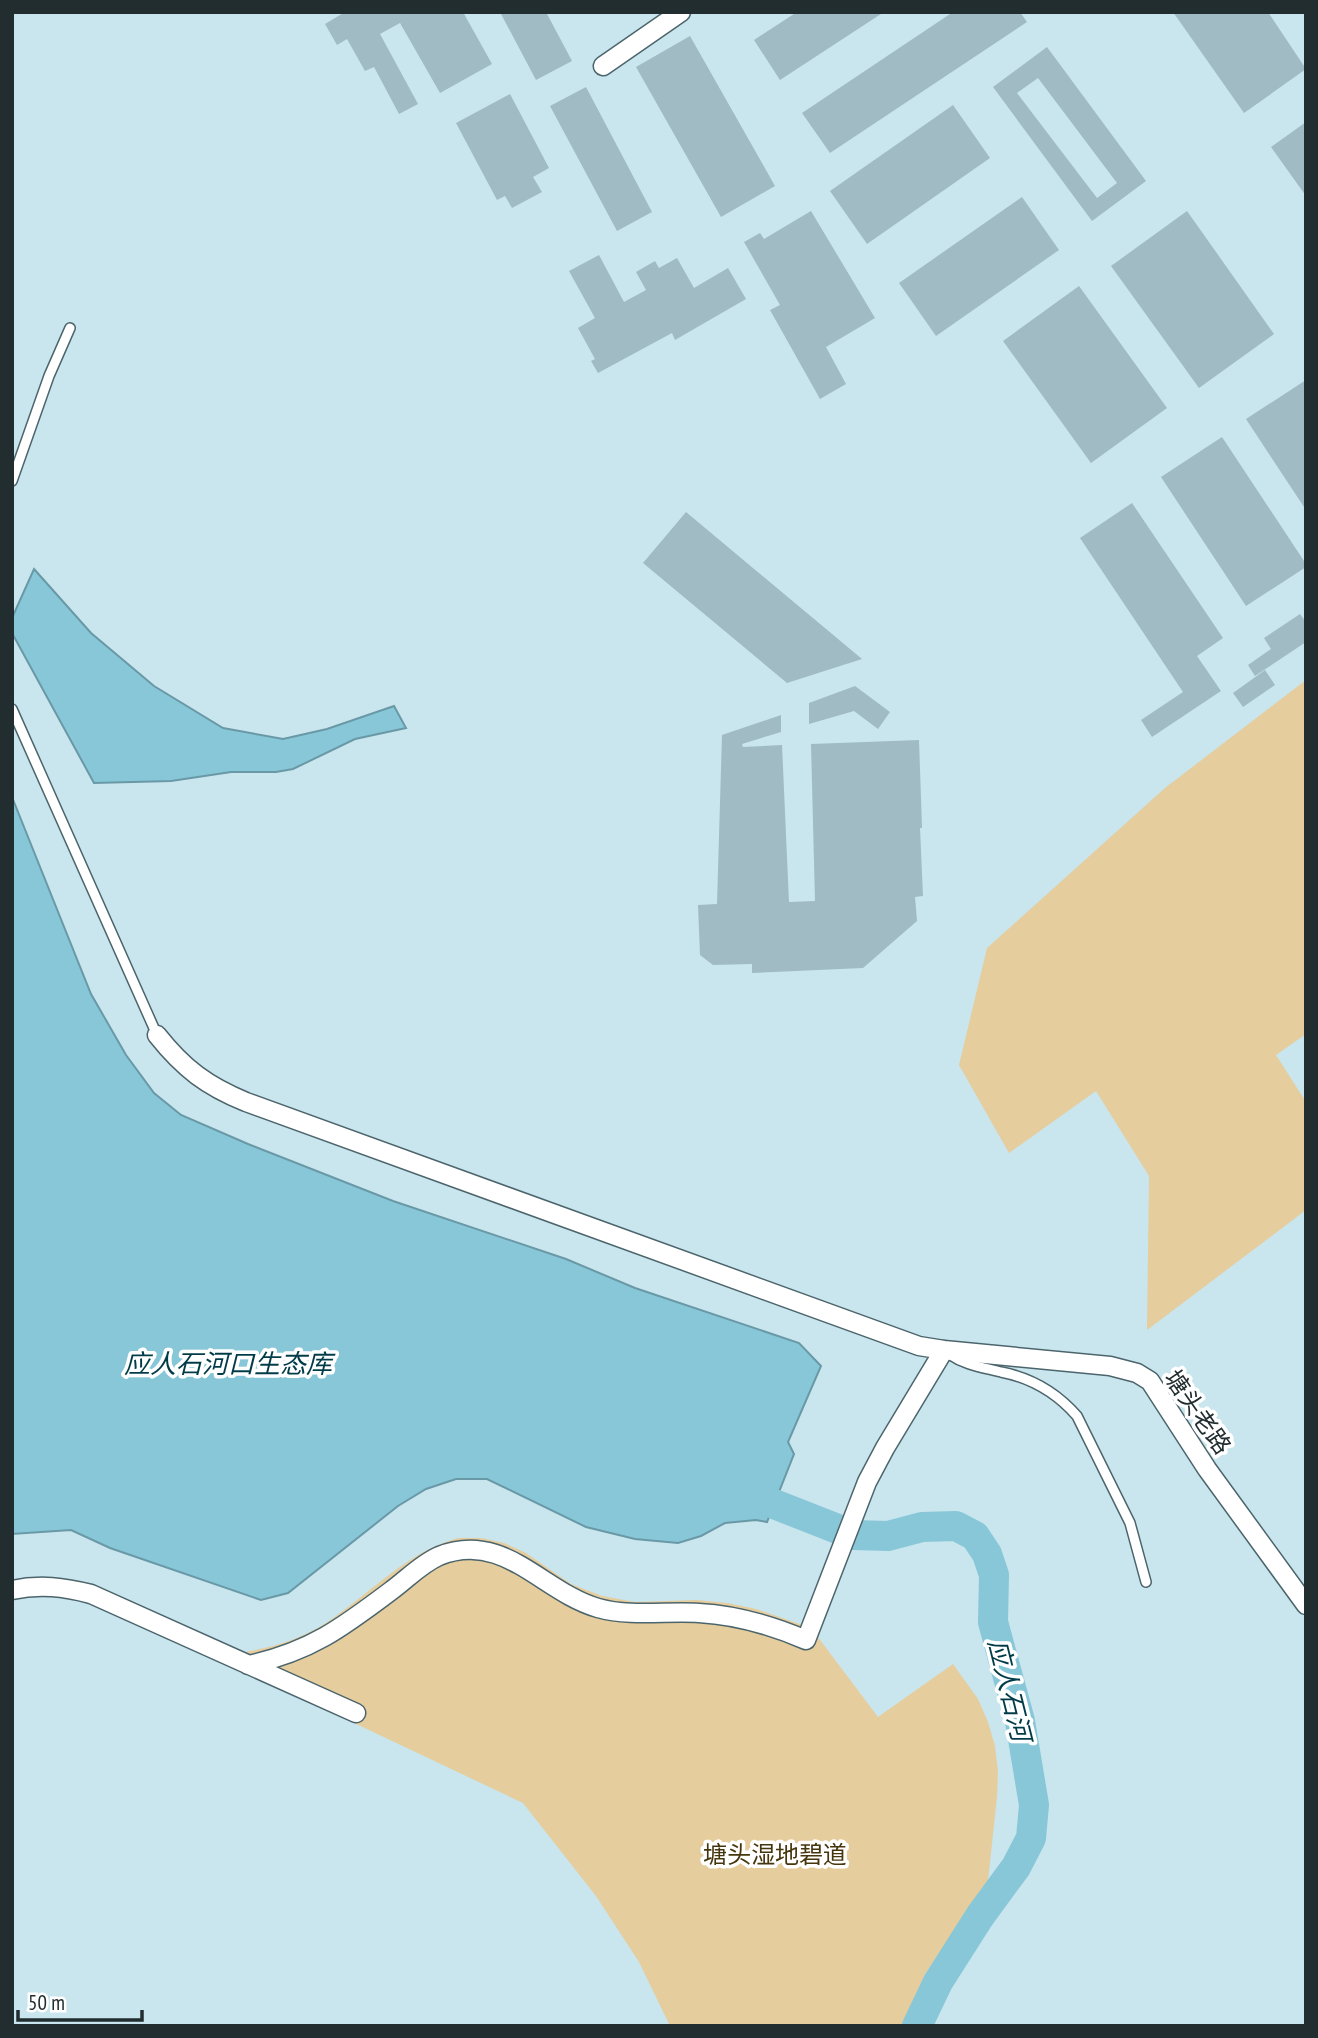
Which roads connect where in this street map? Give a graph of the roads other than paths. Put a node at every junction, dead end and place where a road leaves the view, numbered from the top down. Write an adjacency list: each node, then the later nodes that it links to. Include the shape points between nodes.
1 (681, 12): 2 (street)
2 (603, 66)
3 (70, 328): 4 (lane)
4 (12, 481)
5 (12, 709): 6 (lane)
6 (157, 1035): 7 (street, 塘头老路, via 195,1076 246,1102 919,1346)
7 (944, 1350): 8 (lane, via 978,1368 1042,1386 1071,1409 1130,1523); 10 (street, 塘头老路, via 1110,1366 1150,1381 1207,1469); 11 (street, via 867,1482 806,1640 725,1616 634,1614 599,1608 566,1595 519,1563 480,1550 439,1556 312,1645)
8 (1146, 1582)
9 (12, 1590): 11 (street, via 61,1587 91,1594)
10 (1306, 1605)
11 (248, 1665): 12 (street)
12 (356, 1713)

